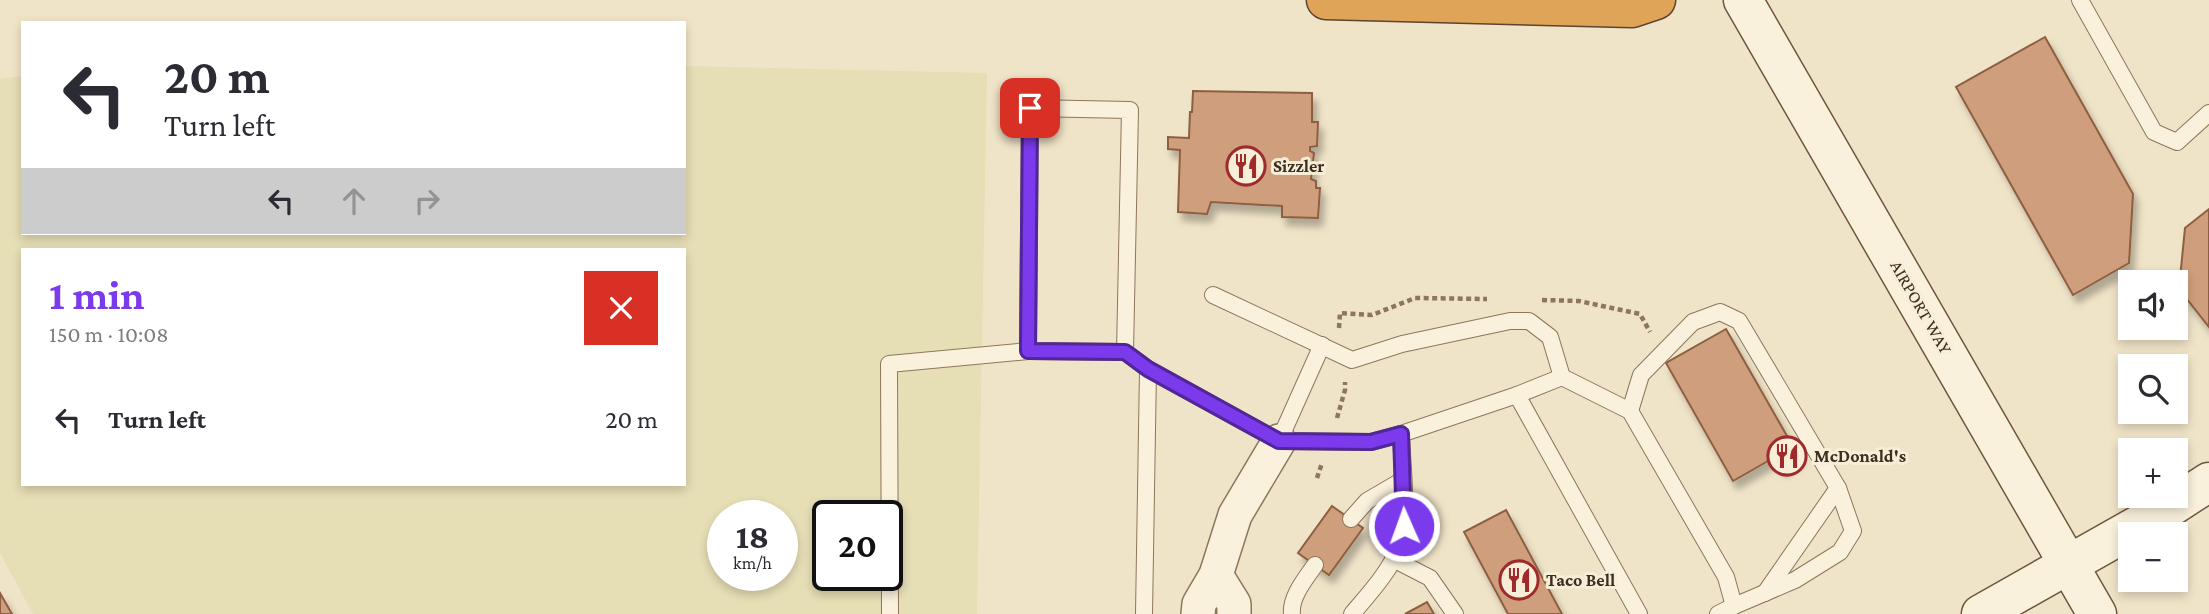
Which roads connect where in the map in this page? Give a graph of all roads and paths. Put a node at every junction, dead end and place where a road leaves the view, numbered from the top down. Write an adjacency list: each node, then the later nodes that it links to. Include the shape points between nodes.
1 (1326, 0): 2 (highway, via 1632,8)
2 (1656, 0)
3 (1743, 0): 21 (main road, AIRPORT WAY)
4 (2080, 0): 5 (lane, via 2154,132 2177,142)
5 (2209, 113)
6 (1213, 295): 7 (lane)
7 (1322, 345): 11 (lane, via 1352,360 1402,344 1510,321 1530,321 1550,337); 15 (lane)
8 (1028, 351): 9 (lane); 9 (lane, via 1030,108 1130,110); 26 (lane, via 889,364)
9 (1125, 352): 10 (lane)
10 (1148, 369): 15 (lane); 27 (lane)
11 (1562, 377): 12 (lane); 13 (lane)
12 (1517, 394): 14 (lane); 33 (lane)
13 (1630, 411): 18 (lane, via 1641,375 1693,322 1720,312 1739,321); 25 (lane, via 1726,577)
14 (1401, 434): 15 (lane, via 1371,442); 16 (lane)
15 (1279, 441): 23 (street, via 1235,514)
16 (1403, 480): 19 (lane, via 1367,501); 20 (lane, via 1404,526)
17 (2209, 482): 21 (main road)
18 (1838, 488): 24 (lane); 24 (lane, via 1853,531 1840,552)
19 (1350, 520)
20 (1393, 559): 31 (lane); 32 (lane, via 1430,578)
21 (2070, 564): 35 (main road); 36 (main road, AIRPORT WAY)
22 (1315, 565): 30 (lane, via 1299,589)
23 (1216, 575): 28 (street); 29 (street, via 1234,604)
24 (1765, 593): 25 (lane)
25 (1734, 606): 34 (lane)
26 (890, 614)
27 (1144, 614)
28 (1198, 614)
29 (1234, 614)
30 (1292, 614)
31 (1352, 614)
32 (1455, 614)
33 (1639, 614)
34 (1718, 614)
35 (1981, 614)
36 (2097, 614)

